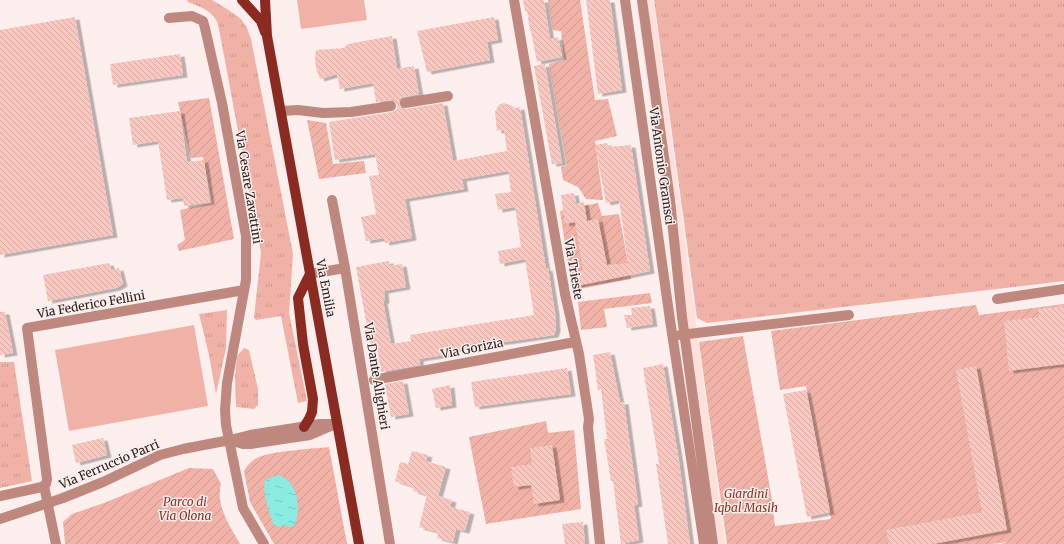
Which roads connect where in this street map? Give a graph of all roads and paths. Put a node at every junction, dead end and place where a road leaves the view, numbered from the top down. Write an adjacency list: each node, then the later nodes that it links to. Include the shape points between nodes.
1 (242, 0): 7 (main road, Via Emilia, via 261,21)
2 (265, 0): 7 (main road, Via Emilia)
3 (514, 0): 23 (street, Via Trieste, via 565,294)
4 (625, 0): 13 (street, Via Antonio Gramsci)
5 (642, 0): 12 (street, Via Antonio Gramsci)
6 (169, 18): 18 (street, Via Cesare Zavattini, via 192,16 203,21 205,28 222,103 246,236)
7 (267, 36): 11 (main road, Via Emilia)
8 (448, 96): 9 (street)
9 (405, 103)
10 (391, 106): 11 (street, via 351,112)
11 (281, 111): 16 (main road, Via Emilia)
12 (658, 112): 13 (street); 21 (street, Via Antonio Gramsci)
13 (641, 114): 22 (street, Via Antonio Gramsci)
14 (332, 200): 15 (street, Via Dante Alighieri)
15 (345, 268): 16 (street); 24 (street, Via Dante Alighieri)
16 (310, 274): 27 (main road, Via Emilia); 28 (main road, via 298,298 313,399 312,412)
17 (1064, 289): 19 (street)
18 (244, 290): 29 (street, Via Cesare Zavattini, via 227,382 225,410); 30 (street, Via Federico Fellini, via 27,328 47,472)
19 (997, 299)
20 (849, 315): 21 (street)
21 (686, 335): 22 (street); 39 (street, Via Antonio Gramsci)
22 (672, 336): 38 (street, Via Antonio Gramsci)
23 (576, 342): 25 (street, Via Gorizia); 37 (street, Via Trieste, via 589,419)
24 (361, 365): 25 (street); 26 (street, Via Dante Alighieri)
25 (374, 380): 26 (street)
26 (367, 395): 36 (street, Via Dante Alighieri)
27 (337, 424): 28 (street, Via Ferruccio Parri); 29 (street, Via Ferruccio Parri, via 310,435 251,444); 35 (main road, Via Emilia)
28 (304, 427): 29 (street, Via Ferruccio Parri)
29 (230, 440): 32 (street, Via Ferruccio Parri, bridge, via 160,455 103,482); 34 (street, Via Cesare Zavattini, via 243,508)
30 (44, 486): 31 (street); 33 (street)
31 (0, 496)
32 (0, 519)
33 (56, 544)
34 (264, 544)
35 (358, 544)
36 (390, 544)
37 (600, 544)
38 (704, 544)
39 (713, 544)

